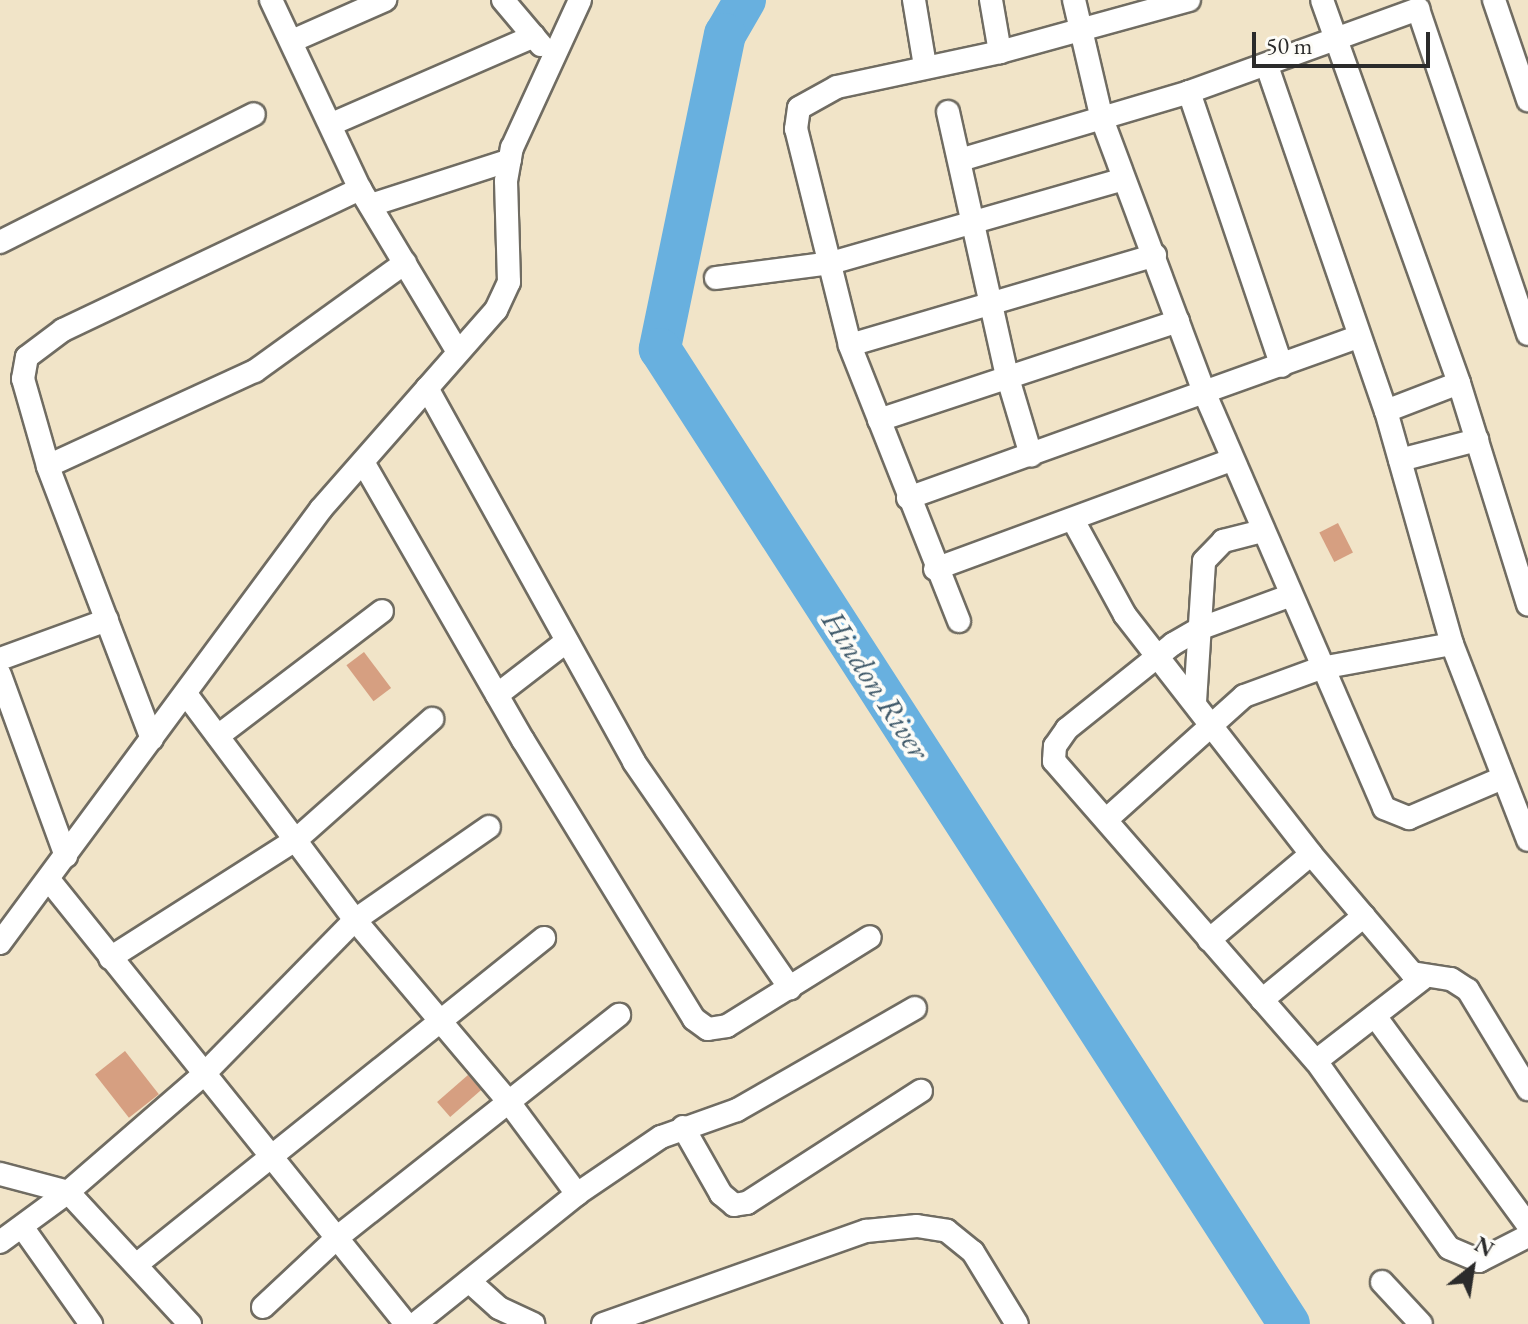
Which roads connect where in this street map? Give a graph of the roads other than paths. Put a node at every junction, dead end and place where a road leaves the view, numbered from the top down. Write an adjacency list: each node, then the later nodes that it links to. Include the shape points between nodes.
1 (271, 0): 16 (street)
2 (385, 0): 16 (street)
3 (503, 0): 14 (street)
4 (580, 0): 18 (street)
5 (914, 0): 19 (street)
6 (991, 0): 17 (street)
7 (1074, 0): 13 (street)
8 (1189, 0): 11 (street)
9 (1322, 0): 15 (street)
10 (1494, 0): 22 (street)
11 (1161, 4): 13 (street)
12 (1417, 5): 15 (street); 39 (street)
13 (1078, 31): 17 (street); 25 (street)
14 (534, 36): 18 (street); 26 (street)
15 (1335, 39): 20 (street); 45 (street)
16 (292, 41): 26 (street)
17 (1000, 52): 19 (street)
18 (553, 57): 27 (street)
19 (925, 66): 35 (street, via 837,87 799,108 796,129)
20 (1267, 66): 21 (street); 40 (street)
21 (1189, 92): 25 (street); 43 (street)
22 (1528, 100)
23 (948, 112): 28 (street)
24 (254, 114): 32 (street)
25 (1102, 119): 28 (street); 29 (street)
26 (334, 123): 30 (street)
27 (510, 160): 30 (street); 42 (street, via 509,282 496,310)
28 (960, 160): 31 (street)
29 (1123, 179): 31 (street); 33 (street)
30 (366, 197): 34 (street); 55 (street, via 41,343 27,357 23,379)
31 (971, 222): 35 (street); 37 (street)
32 (0, 242)
33 (1155, 255): 37 (street); 38 (street)
34 (405, 263): 42 (street); 55 (street, via 255,371)
35 (831, 263): 36 (street); 41 (street)
36 (716, 278)
37 (991, 307): 41 (street); 44 (street)
38 (1178, 321): 44 (street); 47 (street)
39 (1528, 334)
40 (1357, 337): 43 (street); 48 (street)
41 (850, 345): 49 (street)
42 (458, 352): 46 (street)
43 (1282, 366): 47 (street)
44 (1007, 375): 49 (street); 51 (street)
45 (1459, 383): 48 (street); 50 (street)
46 (427, 388): 54 (street); 66 (street)
47 (1205, 394): 51 (street); 52 (street)
48 (1386, 411): 53 (street)
49 (879, 420): 56 (street)
50 (1477, 440): 53 (street); 61 (street)
51 (1031, 455): 56 (street)
52 (1231, 460): 57 (street); 58 (street)
53 (1400, 460): 67 (street)
54 (363, 462): 72 (street, via 321,509); 73 (street)
55 (48, 466): 63 (street)
56 (908, 498): 59 (street)
57 (1073, 520): 59 (street); 68 (street, via 1125,615)
58 (1262, 531): 60 (street); 65 (street, via 1223,541 1204,561)
59 (935, 569): 64 (street)
60 (1289, 596): 65 (street); 70 (street)
61 (1528, 605)
62 (382, 611): 77 (street)
63 (107, 620): 69 (street); 78 (street)
64 (959, 621)
65 (1199, 629): 68 (street); 74 (street)
66 (567, 641): 73 (street); 95 (street, via 664,810)
67 (1452, 644): 70 (street); 79 (street)
68 (1160, 655): 74 (street); 80 (street, via 1067,729 1055,746 1054,761 1063,777)
69 (0, 659)
70 (1321, 668): 76 (street, via 1244,696); 79 (street, via 1384,808 1397,817 1409,818)
71 (0, 675): 85 (street)
72 (186, 694): 77 (street); 78 (street)
73 (497, 695): 95 (street, via 694,1019 708,1029 727,1026)
74 (1195, 702): 76 (street)
75 (432, 719): 82 (street)
76 (1213, 726): 80 (street); 84 (street)
77 (218, 736): 82 (street)
78 (152, 739): 85 (street)
79 (1503, 778): 83 (street)
80 (1107, 819): 91 (street)
81 (489, 827): 88 (street)
82 (297, 839): 88 (street); 93 (street)
83 (1528, 840)
84 (1311, 854): 87 (street); 91 (street)
85 (66, 856): 86 (street)
86 (49, 880): 92 (street); 93 (street)
87 (1364, 916): 94 (street); 96 (street)
88 (355, 920): 100 (street); 102 (street)
89 (870, 937): 95 (street)
90 (544, 938): 100 (street)
91 (1209, 940): 96 (street)
92 (0, 943)
93 (110, 958): 102 (street)
94 (1422, 979): 99 (street); 103 (street, via 1451,979 1468,990)
95 (790, 988)
96 (1262, 1000): 101 (street)
97 (915, 1008): 106 (street, via 750,1103)
98 (619, 1015): 105 (street)
99 (1375, 1016): 101 (street); 111 (street)
100 (439, 1021): 105 (street); 107 (street)
101 (1316, 1061): 114 (street, via 1449,1248 1464,1259 1479,1261)
102 (203, 1075): 107 (street); 109 (street)
103 (1528, 1088)
104 (921, 1091): 106 (street, via 747,1203 734,1205 721,1194)
105 (508, 1101): 110 (street); 113 (street)
106 (683, 1127): 110 (street)
107 (268, 1157): 113 (street); 116 (street)
108 (0, 1174): 109 (street)
109 (68, 1192): 112 (street); 116 (street)
110 (577, 1194): 117 (street)
111 (1528, 1225)
112 (23, 1228): 115 (street); 120 (street)
113 (339, 1236): 119 (street); 122 (street)
114 (1528, 1236)
115 (0, 1242)
116 (136, 1265): 121 (street)
117 (469, 1281): 123 (street); 124 (street, via 499,1308)
118 (1382, 1282): 127 (street)
119 (263, 1307)
120 (91, 1324)
121 (190, 1324)
122 (406, 1324)
123 (415, 1324)
124 (534, 1324)
125 (603, 1324): 126 (street, via 866,1231 917,1226 947,1231 973,1252)
126 (1017, 1324)
127 (1421, 1324)

